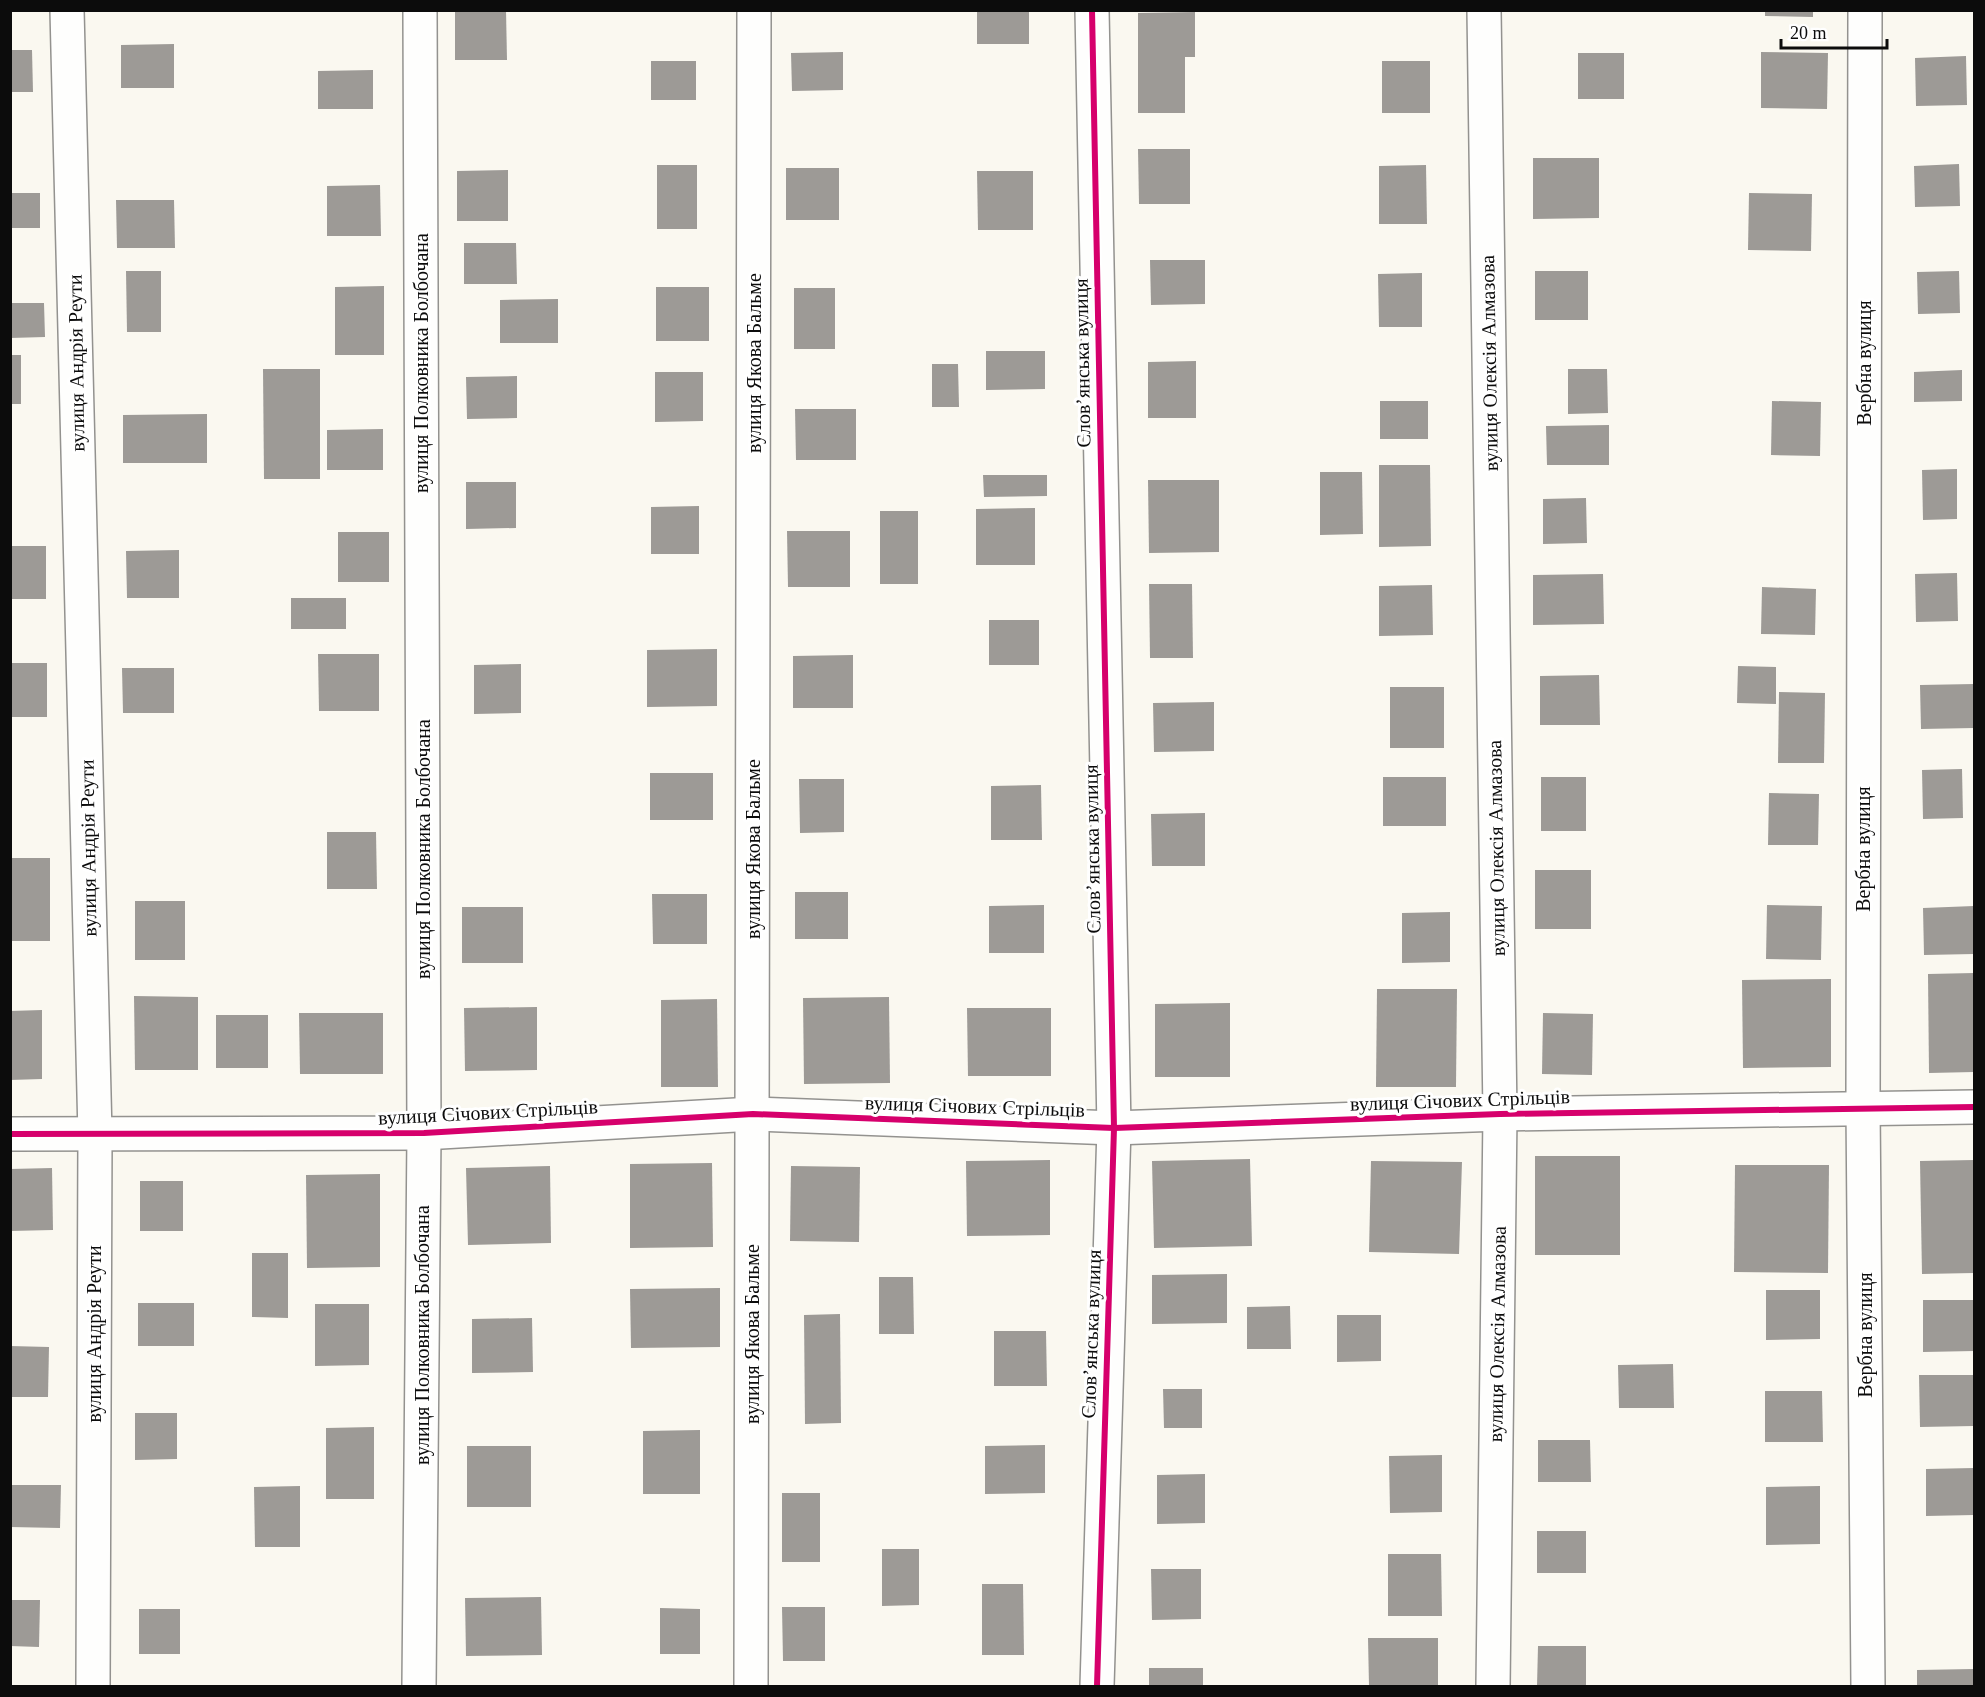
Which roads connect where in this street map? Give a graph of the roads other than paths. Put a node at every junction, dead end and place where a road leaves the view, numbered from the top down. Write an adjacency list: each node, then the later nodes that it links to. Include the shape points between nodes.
1 (67, 10): 14 (street, вулиця Андрія Реути)
2 (420, 10): 12 (street, вулиця Полковника Болбочана)
3 (754, 10): 9 (street, вулиця Якова Бальме)
4 (1092, 10): 11 (street, Словʼянська вулиця)
5 (1484, 10): 10 (street, вулиця Олексія Алмазова)
6 (1865, 10): 7 (street, Вербна вулиця)
7 (1863, 1107): 8 (street, вулиця Січових Стрільців); 10 (street, вулиця Січових Стрільців); 20 (street, Вербна вулиця)
8 (1974, 1107)
9 (753, 1114): 11 (street, вулиця Січових Стрільців); 12 (street, вулиця Січових Стрільців); 17 (street, вулиця Якова Бальме)
10 (1500, 1114): 11 (street, вулиця Січових Стрільців); 19 (street, вулиця Олексія Алмазова)
11 (1114, 1128): 18 (street, Словʼянська вулиця)
12 (424, 1133): 14 (street, вулиця Січових Стрільців); 16 (street, вулиця Полковника Болбочана)
13 (10, 1134): 14 (street, вулиця Січових Стрільців)
14 (95, 1134): 15 (street, вулиця Андрія Реути)
15 (93, 1686)
16 (419, 1686)
17 (751, 1686)
18 (1097, 1686)
19 (1493, 1686)
20 (1868, 1686)

